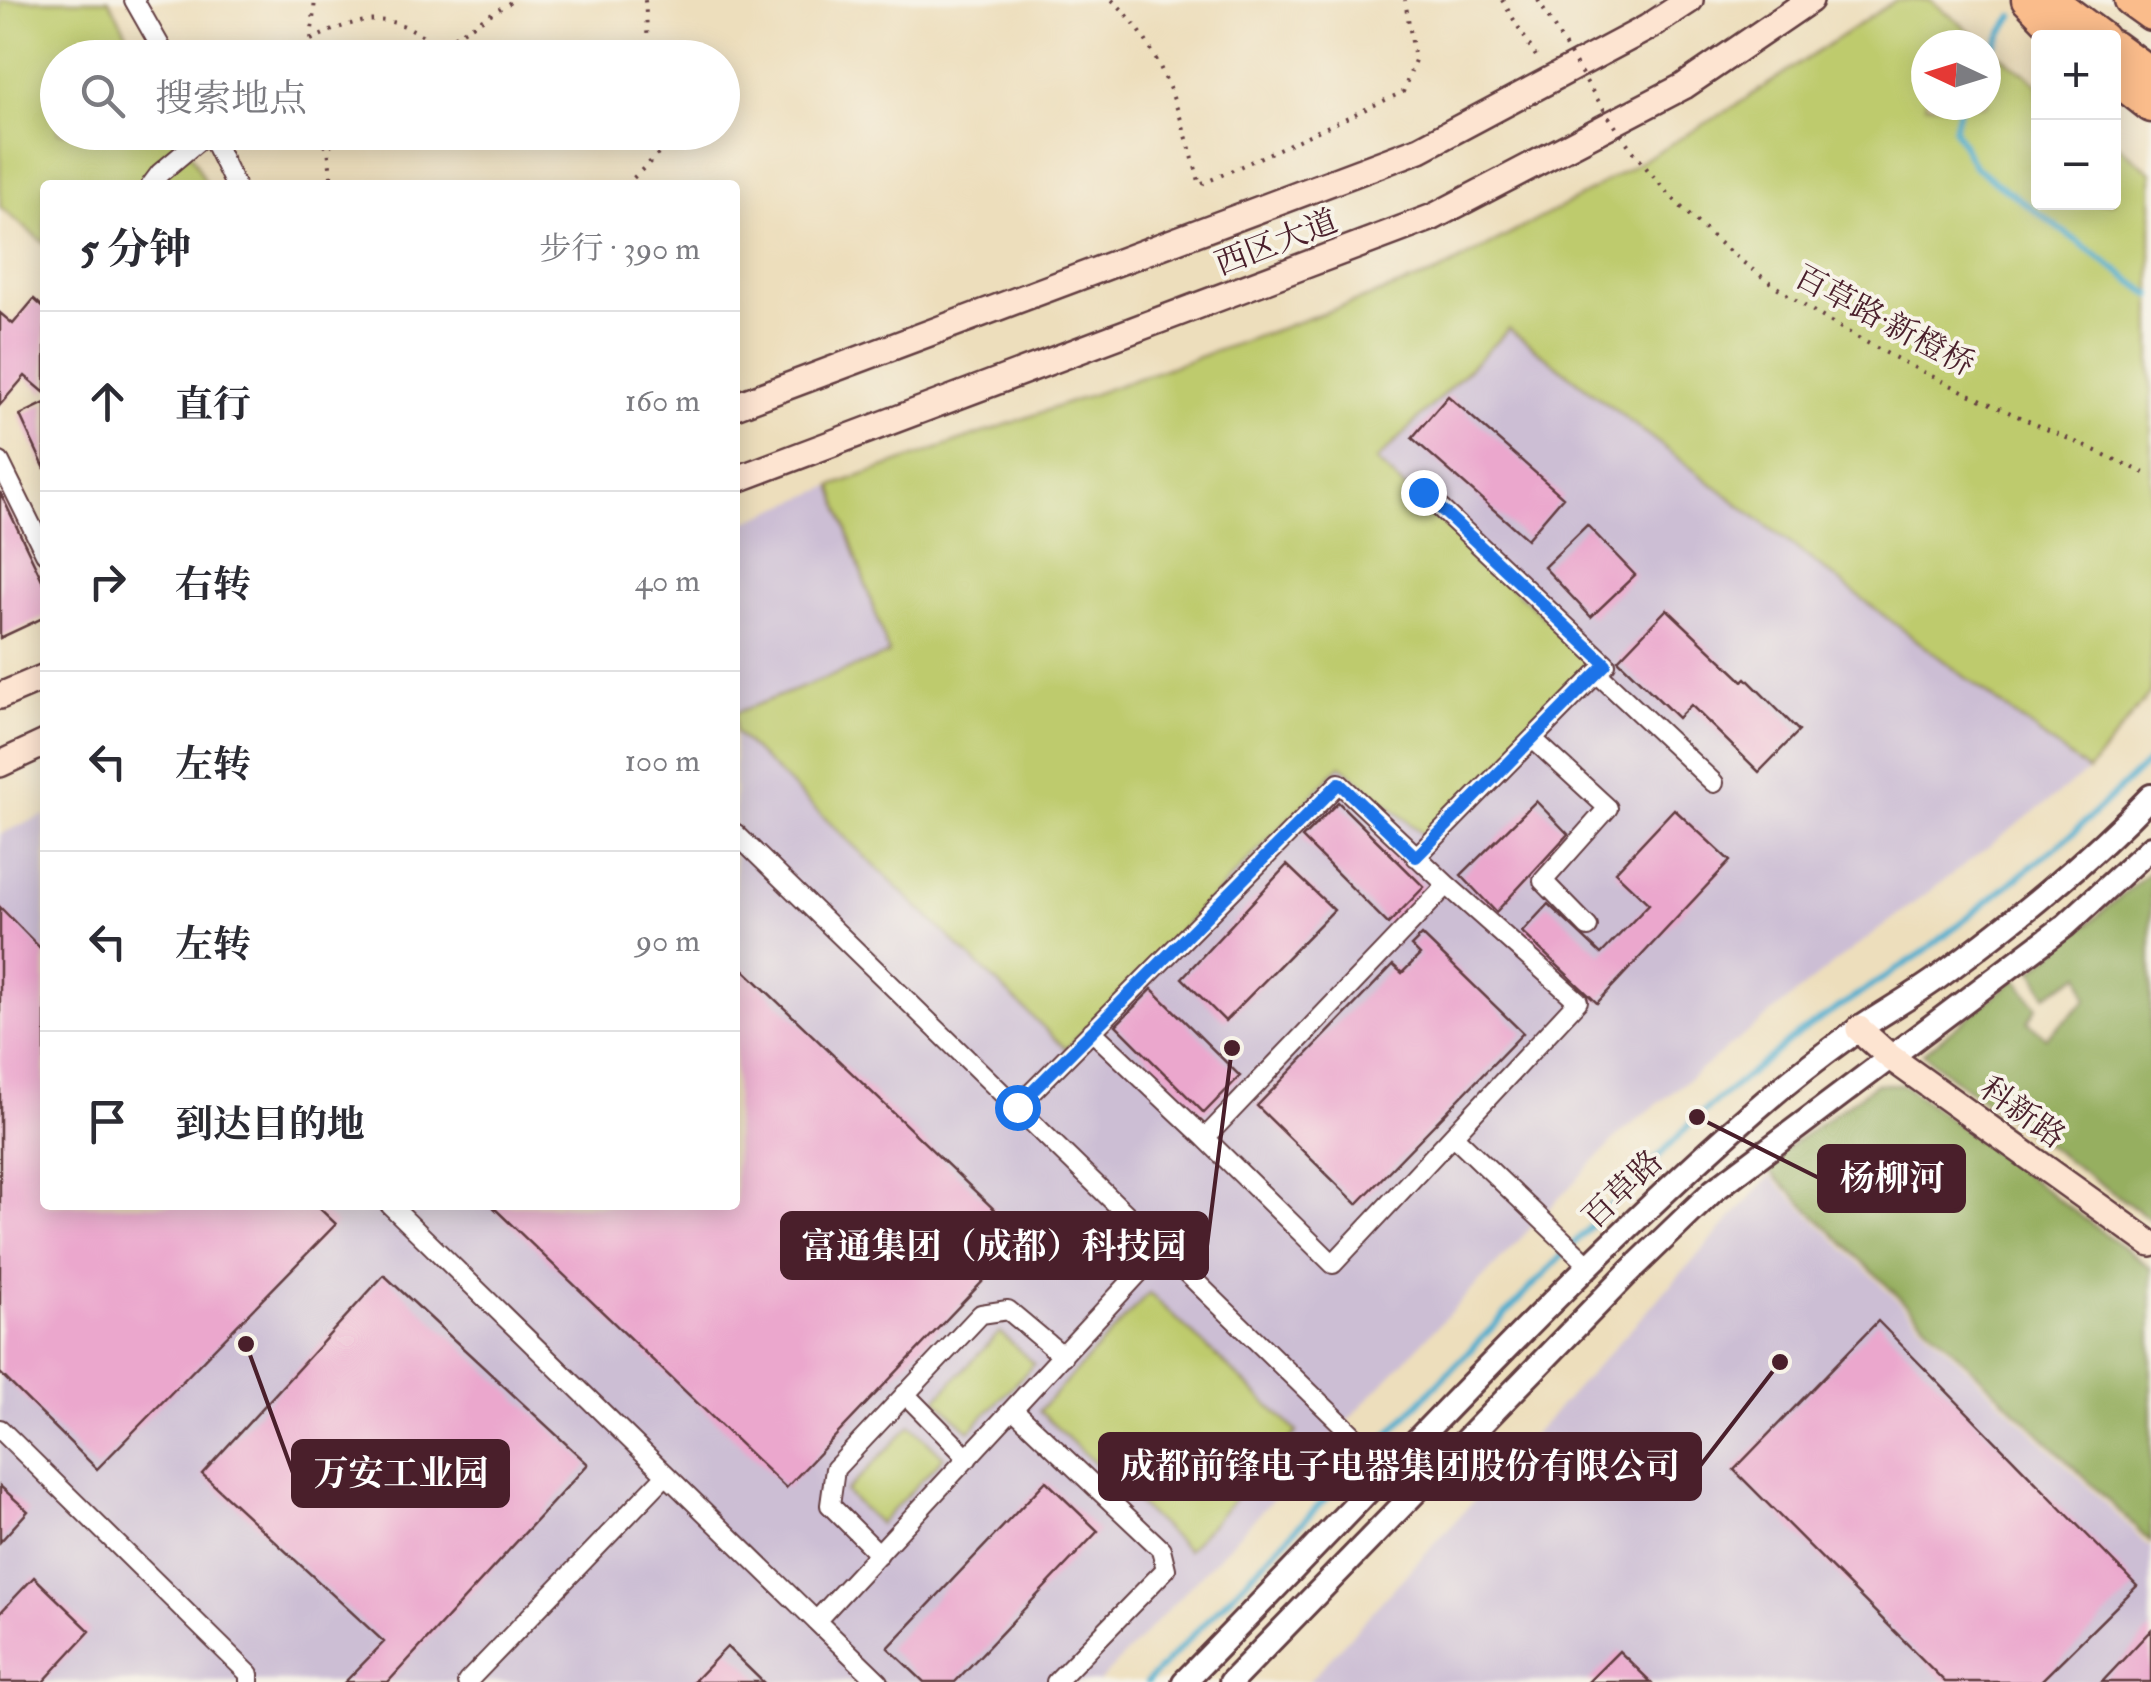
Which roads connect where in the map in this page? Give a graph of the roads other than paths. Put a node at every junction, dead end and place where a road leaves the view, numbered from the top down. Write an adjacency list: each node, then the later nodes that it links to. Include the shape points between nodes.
1 (134, 0): 10 (street)
2 (1690, 0): 19 (main road, 西区大道, via 1420,149)
3 (1810, 0): 21 (main road, 西区大道, via 1684,86 1432,218)
4 (2026, 0): 8 (highway)
5 (2052, 0): 9 (highway)
6 (2130, 0): 7 (highway)
7 (2151, 16)
8 (2056, 30)
9 (2091, 30)
10 (157, 40)
11 (2121, 51): 12 (highway)
12 (2151, 73)
13 (2121, 83): 14 (highway)
14 (2151, 107)
15 (187, 150): 17 (street)
16 (218, 150): 18 (street)
17 (155, 180)
18 (233, 180)
19 (740, 404)
20 (0, 462): 23 (street)
21 (740, 478)
22 (1423, 492): 24 (street, via 1606,664)
23 (40, 543)
24 (1597, 673): 27 (street); 30 (street)
25 (40, 679): 26 (main road)
26 (0, 696)
27 (1533, 738): 34 (street); 36 (street, via 1608,808 1542,881)
28 (40, 744): 29 (main road)
29 (0, 764)
30 (1714, 783)
31 (2151, 796): 37 (street, 百草路, via 2068,876)
32 (740, 838): 40 (street)
33 (2151, 847): 39 (street, 百草路, via 2066,925)
34 (1416, 857): 35 (street); 38 (street, via 1339,783)
35 (1446, 885): 41 (street, via 1578,1001); 42 (street)
36 (1588, 927)
37 (1859, 1029): 39 (main road, 科新路); 46 (street, 百草路, via 1650,1204)
38 (1092, 1030): 40 (street); 42 (street)
39 (1890, 1057): 44 (main road, 科新路); 61 (street, 百草路, via 1713,1192)
40 (1017, 1107): 45 (street)
41 (1453, 1135): 42 (street, via 1333,1264); 46 (street)
42 (1205, 1138)
43 (395, 1210): 53 (street)
44 (2151, 1244)
45 (1162, 1248): 47 (street); 52 (street)
46 (1577, 1254): 52 (street, 百草路)
47 (1062, 1356): 48 (street, via 1008,1310 982,1314); 49 (street)
48 (905, 1394): 51 (street); 54 (street, via 835,1469 830,1506)
49 (1013, 1409): 51 (street); 59 (street, via 1161,1548 1166,1569)
50 (0, 1428): 56 (street, via 249,1674)
51 (968, 1458): 54 (street)
52 (1378, 1458): 60 (street, 百草路)
53 (666, 1475): 55 (street); 57 (street)
54 (879, 1554): 55 (street)
55 (816, 1622): 58 (street)
56 (248, 1682)
57 (468, 1682)
58 (879, 1682)
59 (1056, 1682)
60 (1184, 1682)
61 (1231, 1682)

